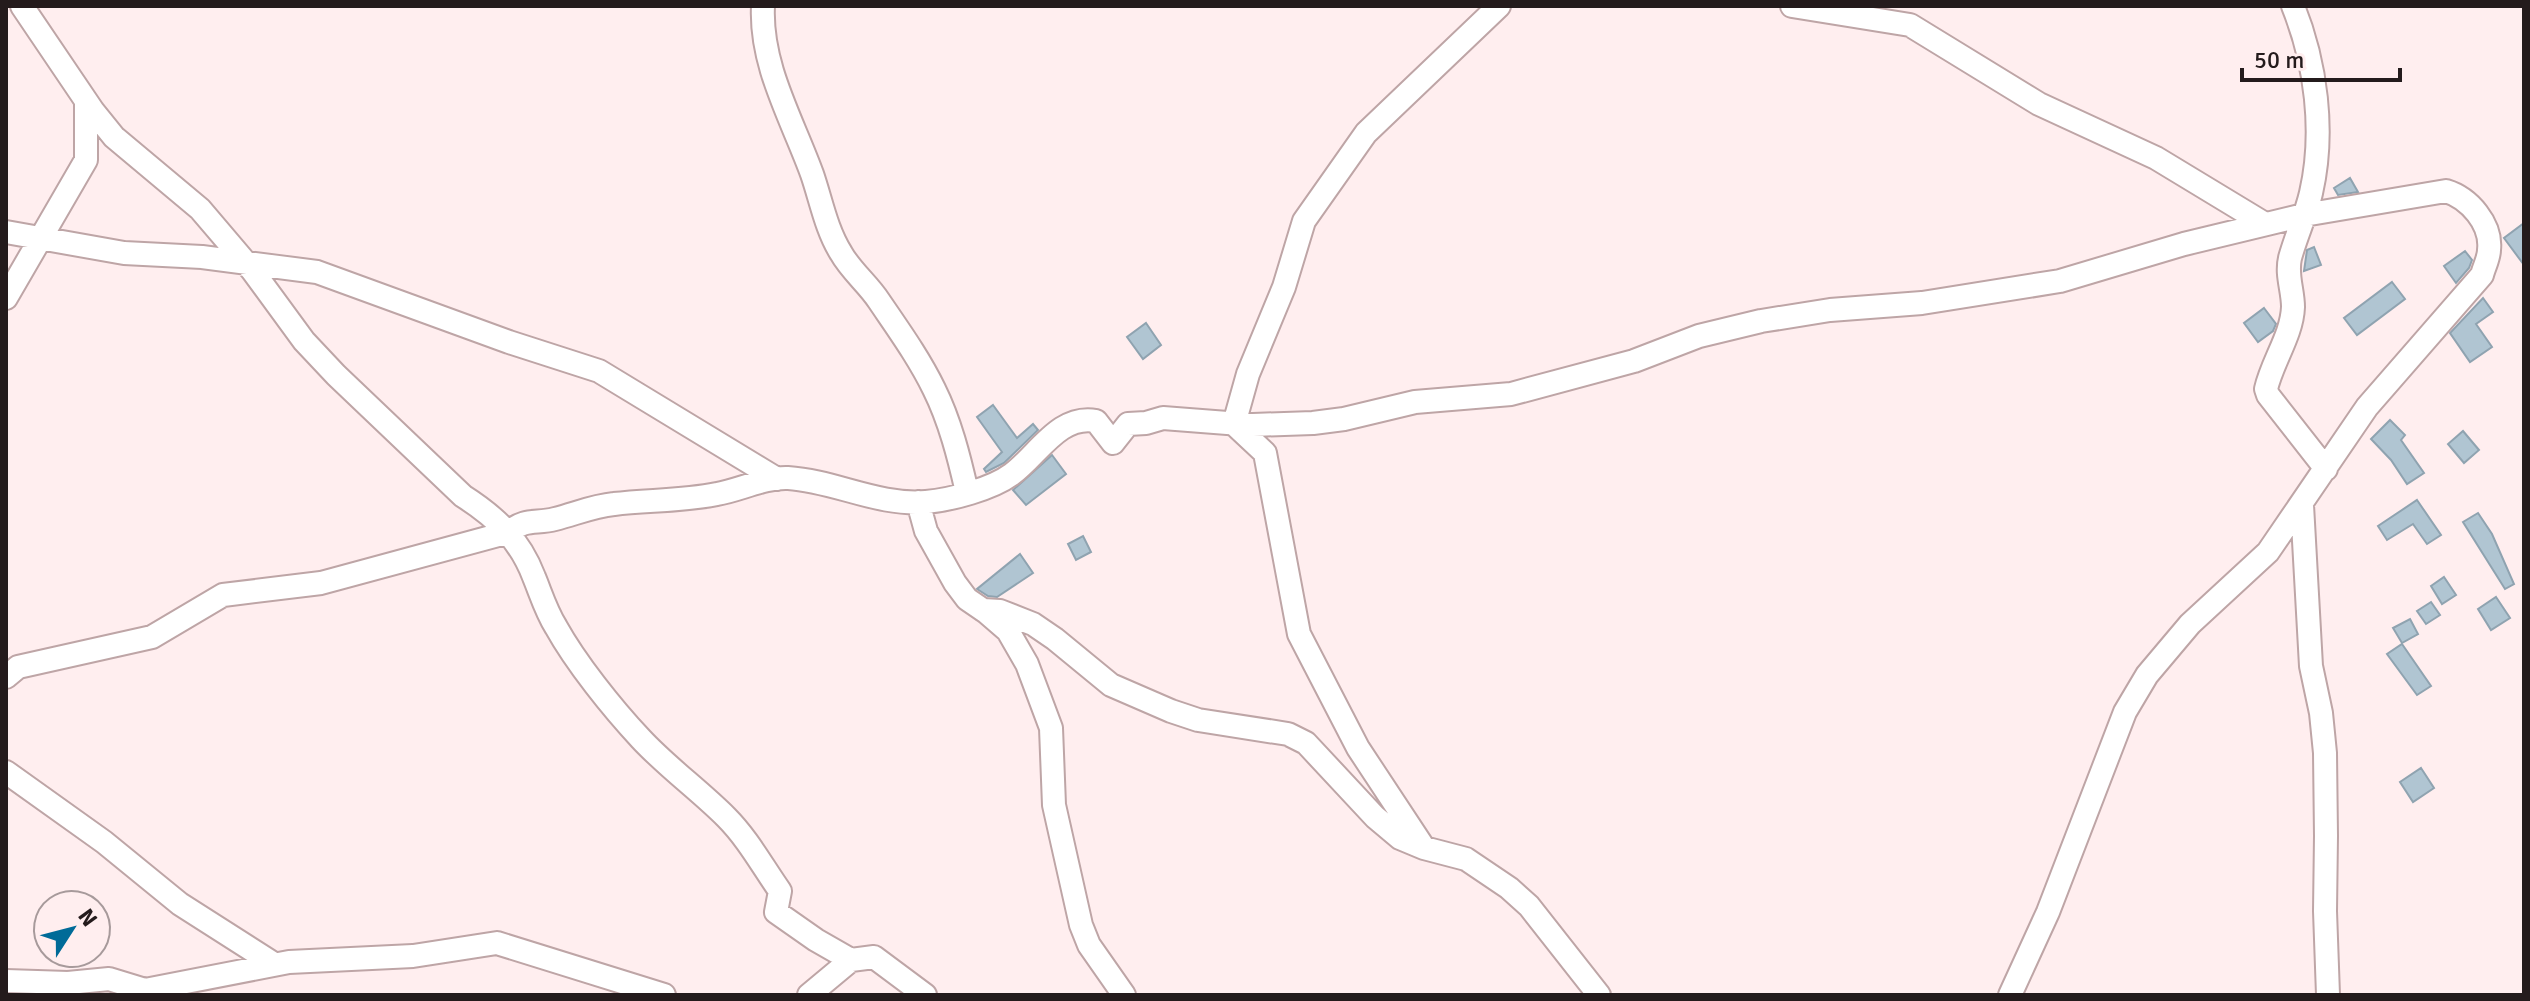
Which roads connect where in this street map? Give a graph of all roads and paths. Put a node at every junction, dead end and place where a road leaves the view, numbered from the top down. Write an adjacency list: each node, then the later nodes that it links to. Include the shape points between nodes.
1 (22, 6): 6 (street)
2 (763, 6): 16 (street, via 768,56 830,231 934,389)
3 (1499, 6): 13 (street, via 1366,133 1304,221)
4 (1792, 6): 8 (street, via 1910,25 2039,104 2156,158)
5 (2293, 6): 7 (street, via 2317,106 2316,163)
6 (86, 100): 10 (street, via 86,160); 11 (street, via 114,137 200,209)
7 (2304, 215): 8 (street); 14 (street, via 2289,261 2293,308 2266,389); 14 (street, via 2446,191 2463,198 2488,231 2482,275 2367,407)
8 (2265, 224): 13 (street, via 2060,281 1761,321 1511,394 1415,402 1313,423)
9 (6, 232): 10 (street)
10 (41, 238): 11 (street, via 124,253); 12 (street)
11 (246, 263): 15 (street, via 317,272 599,371); 19 (street, via 336,375 463,496)
12 (6, 298)
13 (1234, 424): 16 (street, via 1163,418 1128,424 1113,443 1096,421 1080,419 1040,445 1013,474); 23 (street, via 1265,453 1299,634 1358,748)
14 (2326, 469): 18 (street)
15 (777, 479): 17 (street, via 808,480); 19 (street, via 715,495 612,504 520,523)
16 (967, 492): 17 (street)
17 (918, 502): 20 (street, via 926,531 955,583)
18 (2302, 505): 32 (street, via 2268,552 2164,652 2125,712); 33 (street, via 2311,666 2325,753)
19 (509, 532): 21 (street, via 321,583 223,595 152,637 18,667); 24 (street, via 572,652 641,739 741,834 780,891 776,912)
20 (983, 610): 23 (street, via 1033,624 1111,685 1171,711 1288,734 1306,743 1375,817 1400,838); 30 (street, via 1017,644 1045,709 1053,748 1054,805 1081,925)
21 (6, 677)
22 (6, 772): 25 (street, via 180,904)
23 (1424, 848): 31 (street, via 1466,859 1509,888)
24 (851, 960): 28 (street); 29 (street, via 874,957)
25 (274, 964): 26 (street, via 145,990 109,979); 27 (street, via 413,956 497,943)
26 (6, 981)
27 (664, 995)
28 (809, 995)
29 (925, 995)
30 (1124, 995)
31 (1599, 995)
32 (2010, 995)
33 (2328, 995)

